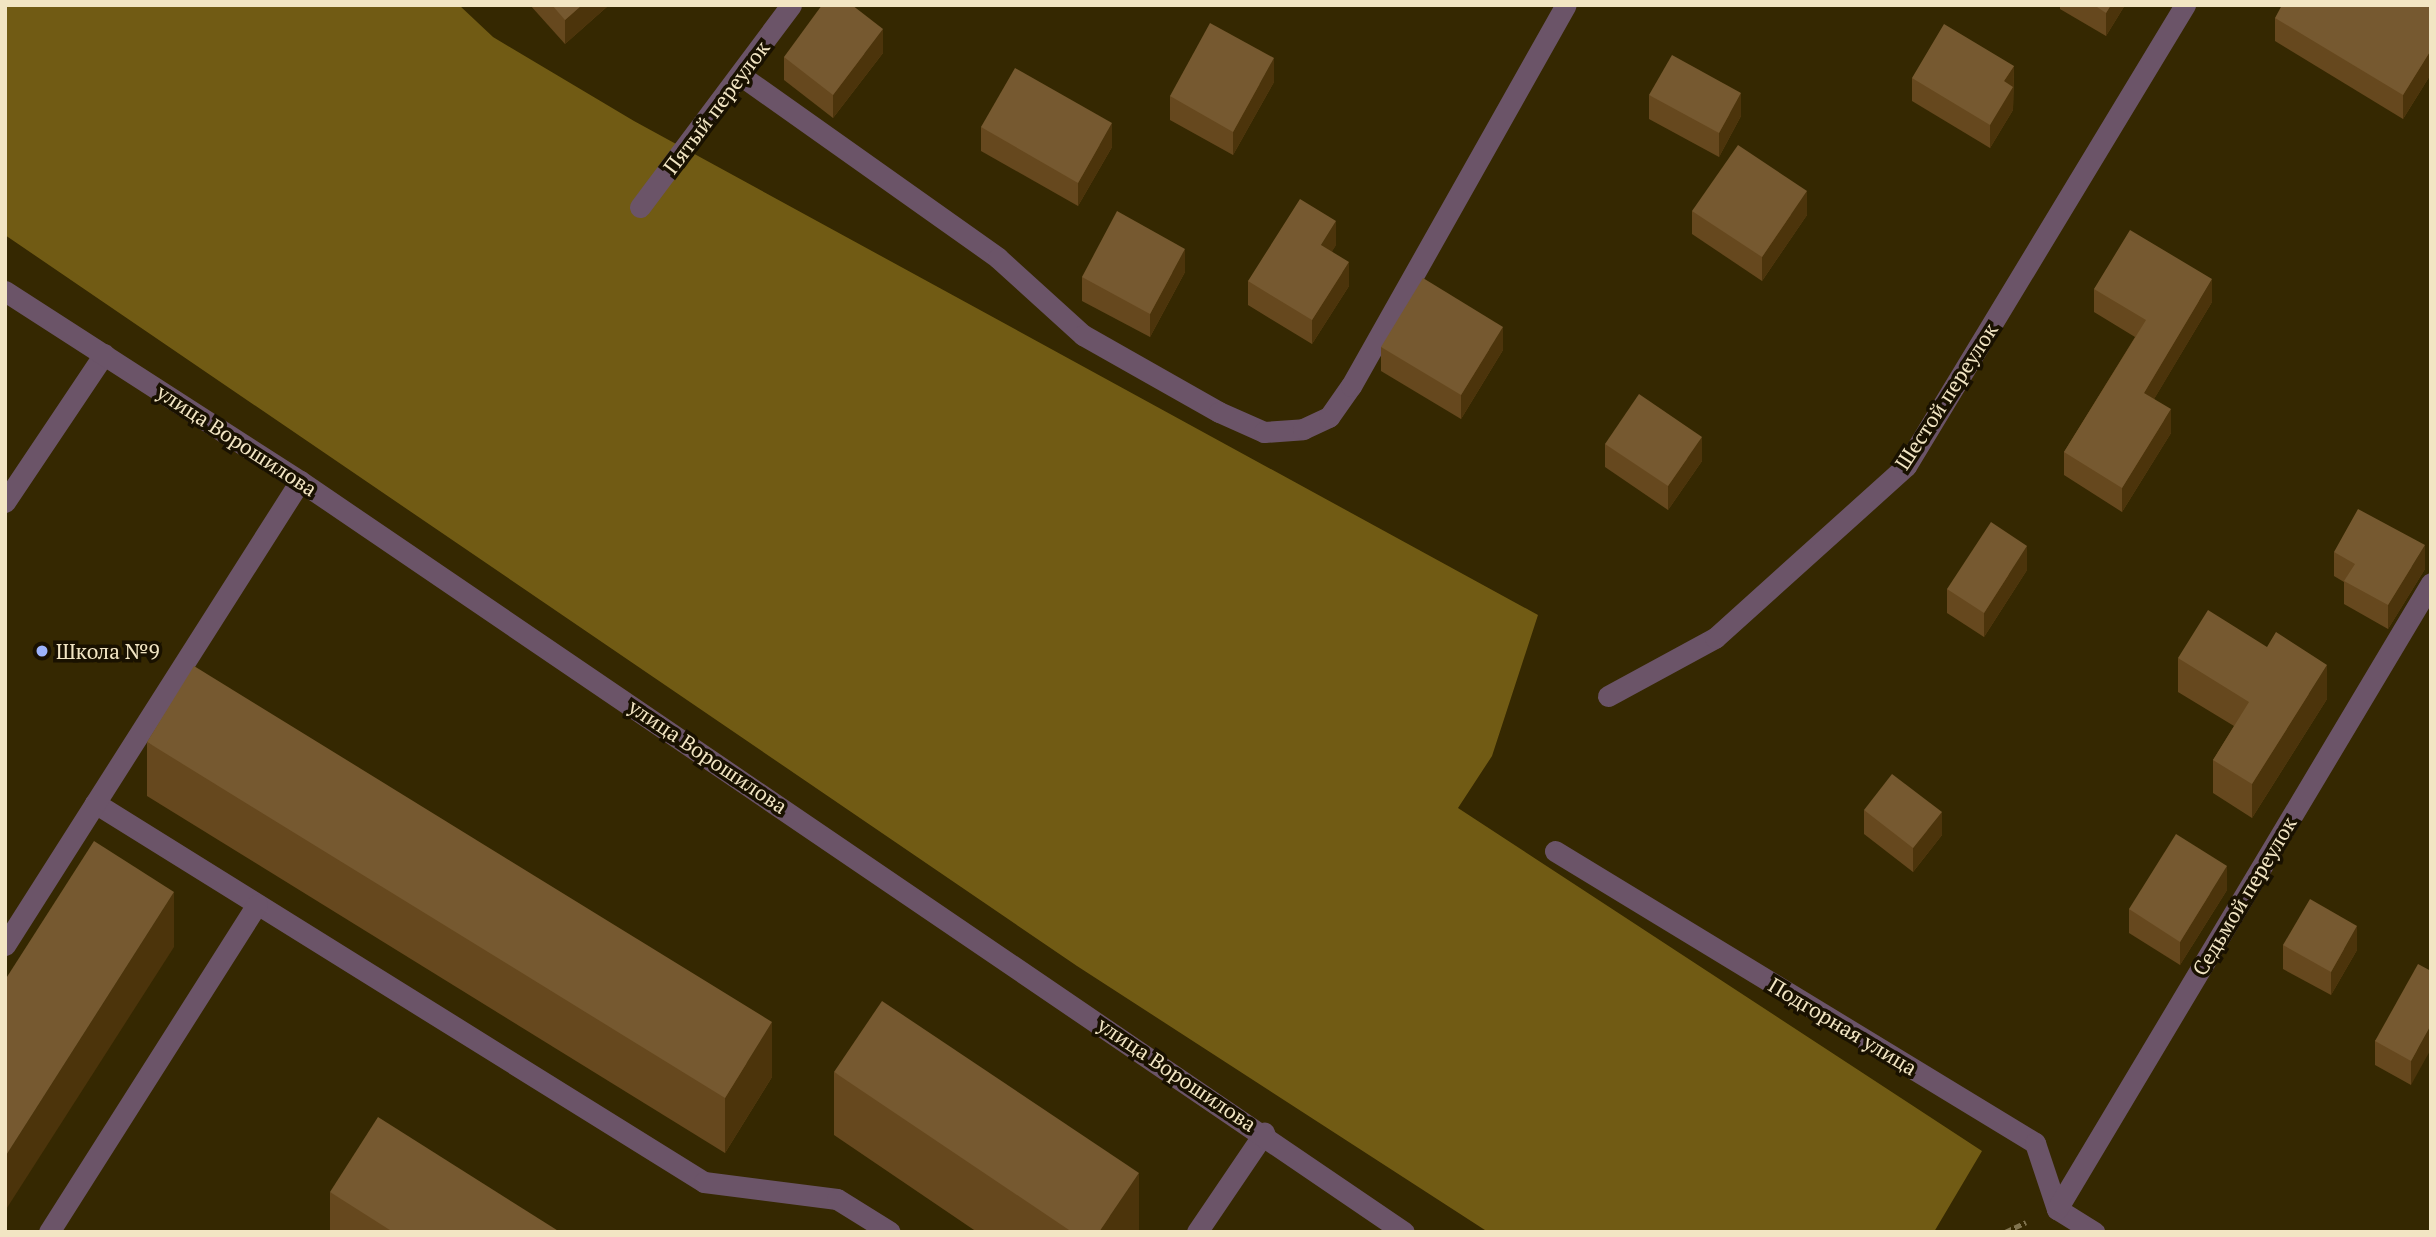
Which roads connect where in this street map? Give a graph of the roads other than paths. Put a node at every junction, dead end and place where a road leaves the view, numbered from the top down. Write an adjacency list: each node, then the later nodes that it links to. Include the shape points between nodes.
1 (791, 5): 4 (street, Пятый переулок)
2 (1566, 5): 4 (street, via 1351,386 1329,417 1303,429 1264,432 1083,335 998,258)
3 (2185, 5): 11 (street, Шестой переулок, via 1906,466 1714,638)
4 (740, 75): 5 (street, Пятый переулок)
5 (640, 207)
6 (5, 291): 7 (street, улица Ворошилова)
7 (104, 354): 8 (street, улица Ворошилова); 9 (street)
8 (300, 481): 12 (street); 16 (street, улица Ворошилова)
9 (5, 502)
10 (2431, 583): 17 (street, Седьмой переулок)
11 (1608, 696)
12 (95, 803): 14 (street); 15 (street)
13 (1555, 851): 17 (street, Подгорная улица, via 2035,1143)
14 (257, 904): 18 (street); 19 (street, via 704,1182 837,1199)
15 (5, 945)
16 (1264, 1133): 20 (street); 21 (street, улица Ворошилова)
17 (2057, 1209): 22 (street)
18 (49, 1232)
19 (890, 1232)
20 (1197, 1232)
21 (1404, 1232)
22 (2094, 1232)

